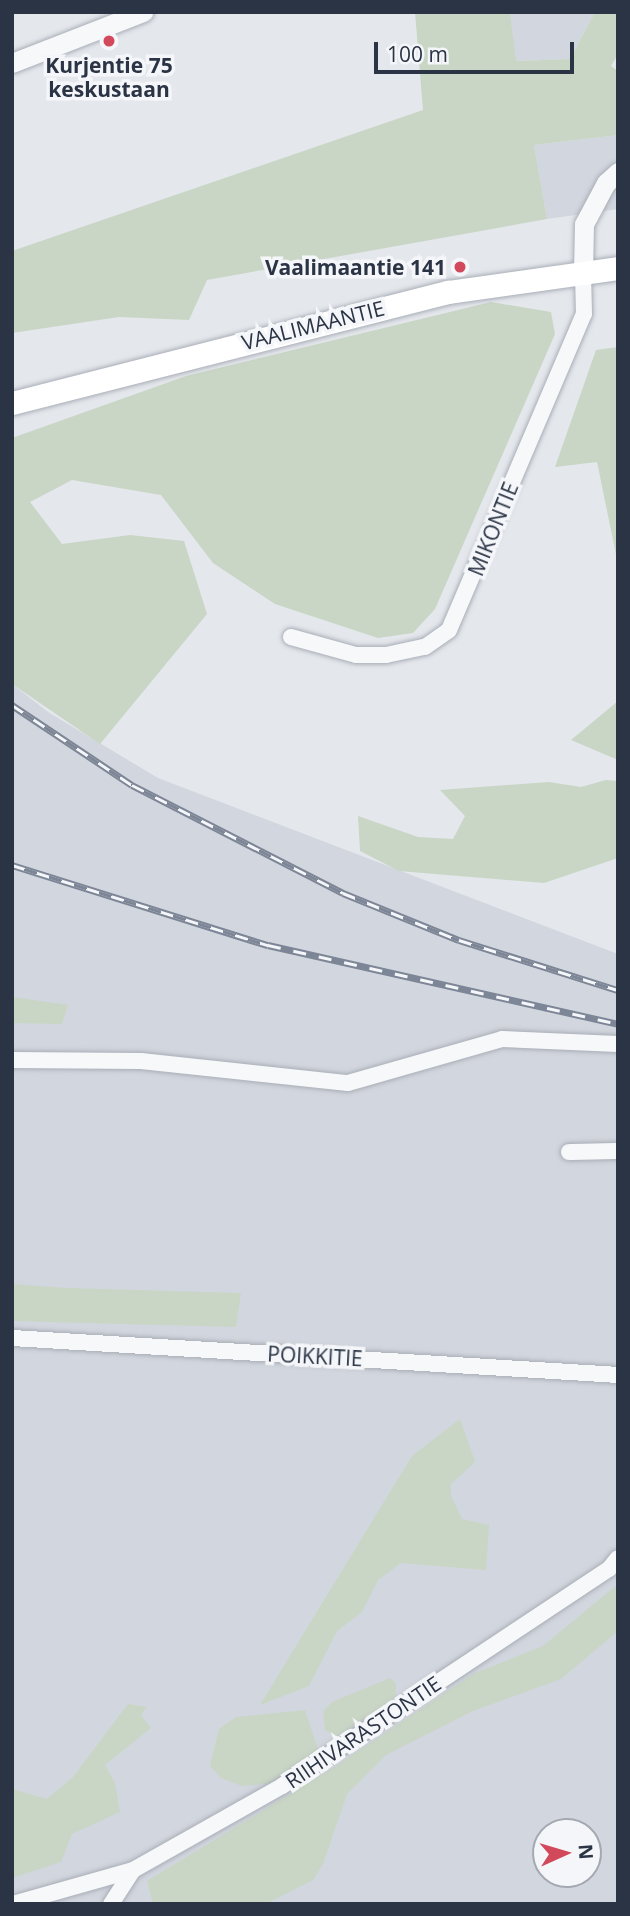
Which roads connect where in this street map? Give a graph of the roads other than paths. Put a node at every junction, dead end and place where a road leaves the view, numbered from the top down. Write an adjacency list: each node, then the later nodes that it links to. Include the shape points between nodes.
1 (143, 12): 2 (street)
2 (12, 63)
3 (618, 172): 5 (street, via 606,183 584,224)
4 (618, 268): 5 (main road, VAALIMAANTIE)
5 (583, 272): 6 (main road, VAALIMAANTIE, via 435,295); 7 (street, MIKONTIE, via 584,314 449,631 425,647 386,655 356,655)
6 (12, 403)
7 (291, 638)
8 (618, 1044): 9 (street, via 502,1040 348,1083 141,1061)
9 (12, 1060)
10 (618, 1150): 11 (street)
11 (569, 1152)
12 (12, 1338): 13 (street, POIKKITIE)
13 (618, 1375)
14 (618, 1558): 15 (street, RIIHIVARASTONTIE, via 609,1569 282,1786)
15 (133, 1870): 16 (street); 17 (street, RIIHIVARASTONTIE)
16 (13, 1904)
17 (111, 1904)

